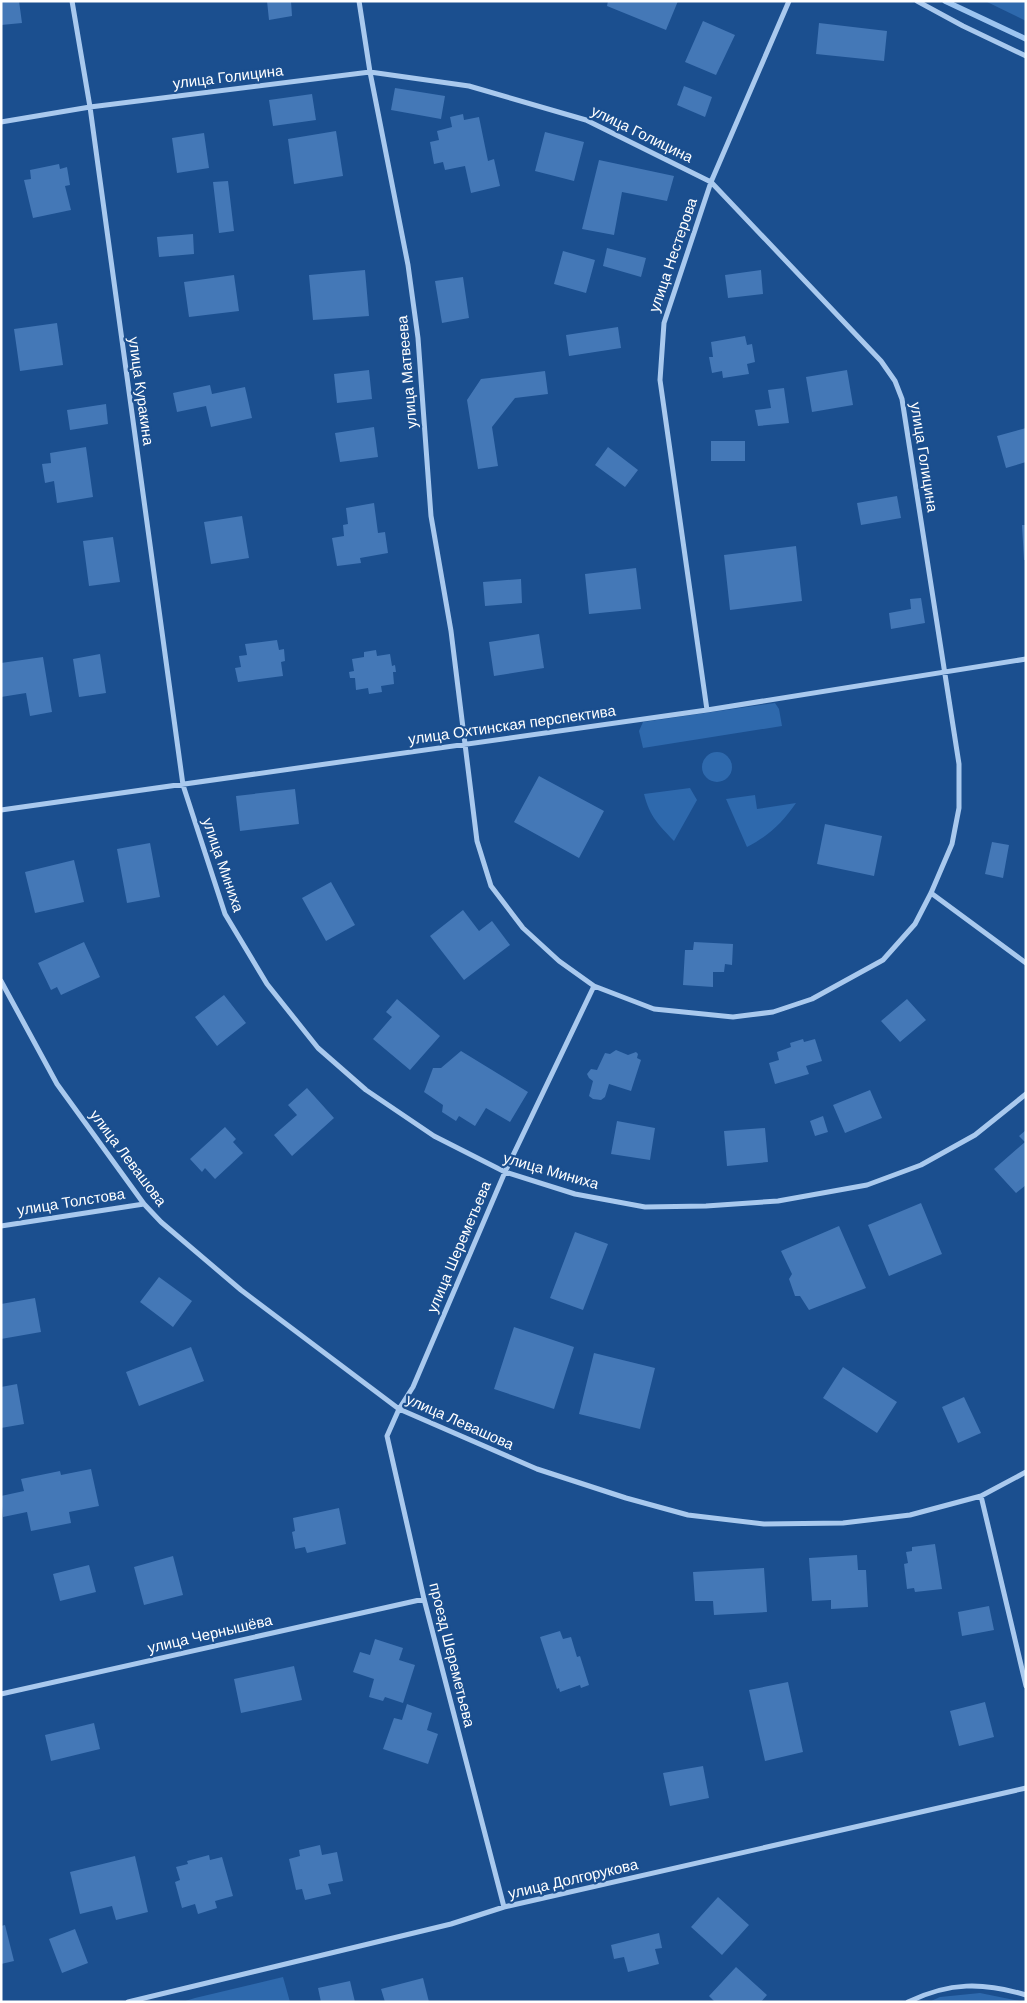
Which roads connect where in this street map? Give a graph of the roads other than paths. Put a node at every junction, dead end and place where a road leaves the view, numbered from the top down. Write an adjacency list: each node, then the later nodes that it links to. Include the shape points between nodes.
1 (72, 1): 7 (street, улица Куракина)
2 (359, 1): 6 (street, улица Матвеева)
3 (790, 1): 9 (street, улица Нестерова)
4 (917, 1): 5 (street)
5 (1026, 56)
6 (370, 72): 7 (street, улица Голицина); 9 (street, улица Голицина, via 469,86 586,120); 13 (street, улица Матвеева, via 412,292 431,516)
7 (90, 108): 8 (street, улица Голицина); 14 (street, улица Куракина)
8 (1, 122)
9 (711, 182): 11 (street, улица Голицина, via 881,361 895,381 902,399); 12 (street, улица Нестерова, via 664,323 660,380)
10 (1026, 658): 11 (street, улица Охтинская перспектива)
11 (945, 672): 12 (street, улица Охтинская перспектива); 16 (street, улица Голицина, via 959,764 959,808 952,844)
12 (707, 710): 13 (street, улица Охтинская перспектива)
13 (466, 743): 14 (street, улица Охтинская перспектива); 19 (street, улица Матвеева, via 476,841 490,886 523,928 558,961)
14 (183, 785): 15 (street, улица Охтинская перспектива); 21 (street, улица Миниха, via 226,914 267,984 318,1048 366,1090 434,1136)
15 (1, 810)
16 (931, 893): 17 (street); 19 (street, улица Голицина, via 915,924 883,960 812,999 773,1012 733,1017 654,1009)
17 (1026, 963)
18 (1, 980): 22 (street, улица Левашова, via 57,1084)
19 (594, 986): 21 (street, улица Шереметьева)
20 (1026, 1094): 21 (street, улица Миниха, via 975,1135 921,1165 867,1186 778,1201 645,1207 575,1194)
21 (504, 1172): 24 (street, улица Шереметьева, via 413,1387)
22 (144, 1204): 23 (street, улица Толстова); 24 (street, улица Левашова, via 241,1290)
23 (1, 1226)
24 (399, 1409): 26 (street, улица Левашова, via 537,1469 688,1515 764,1524 843,1523 910,1515); 27 (street, проезд Шереметьева, via 387,1436)
25 (1026, 1472): 26 (street, улица Левашова)
26 (981, 1496): 28 (street)
27 (424, 1599): 29 (street, улица Чернышёва); 31 (street, проезд Шереметьева)
28 (1026, 1686)
29 (1, 1694)
30 (1026, 1788): 31 (street, улица Долгорукова)
31 (504, 1907): 33 (street, улица Долгорукова, via 451,1924)
32 (1026, 1995): 34 (street, via 984,1985 965,1986 943,1989)
33 (128, 2002)
34 (908, 2002)

